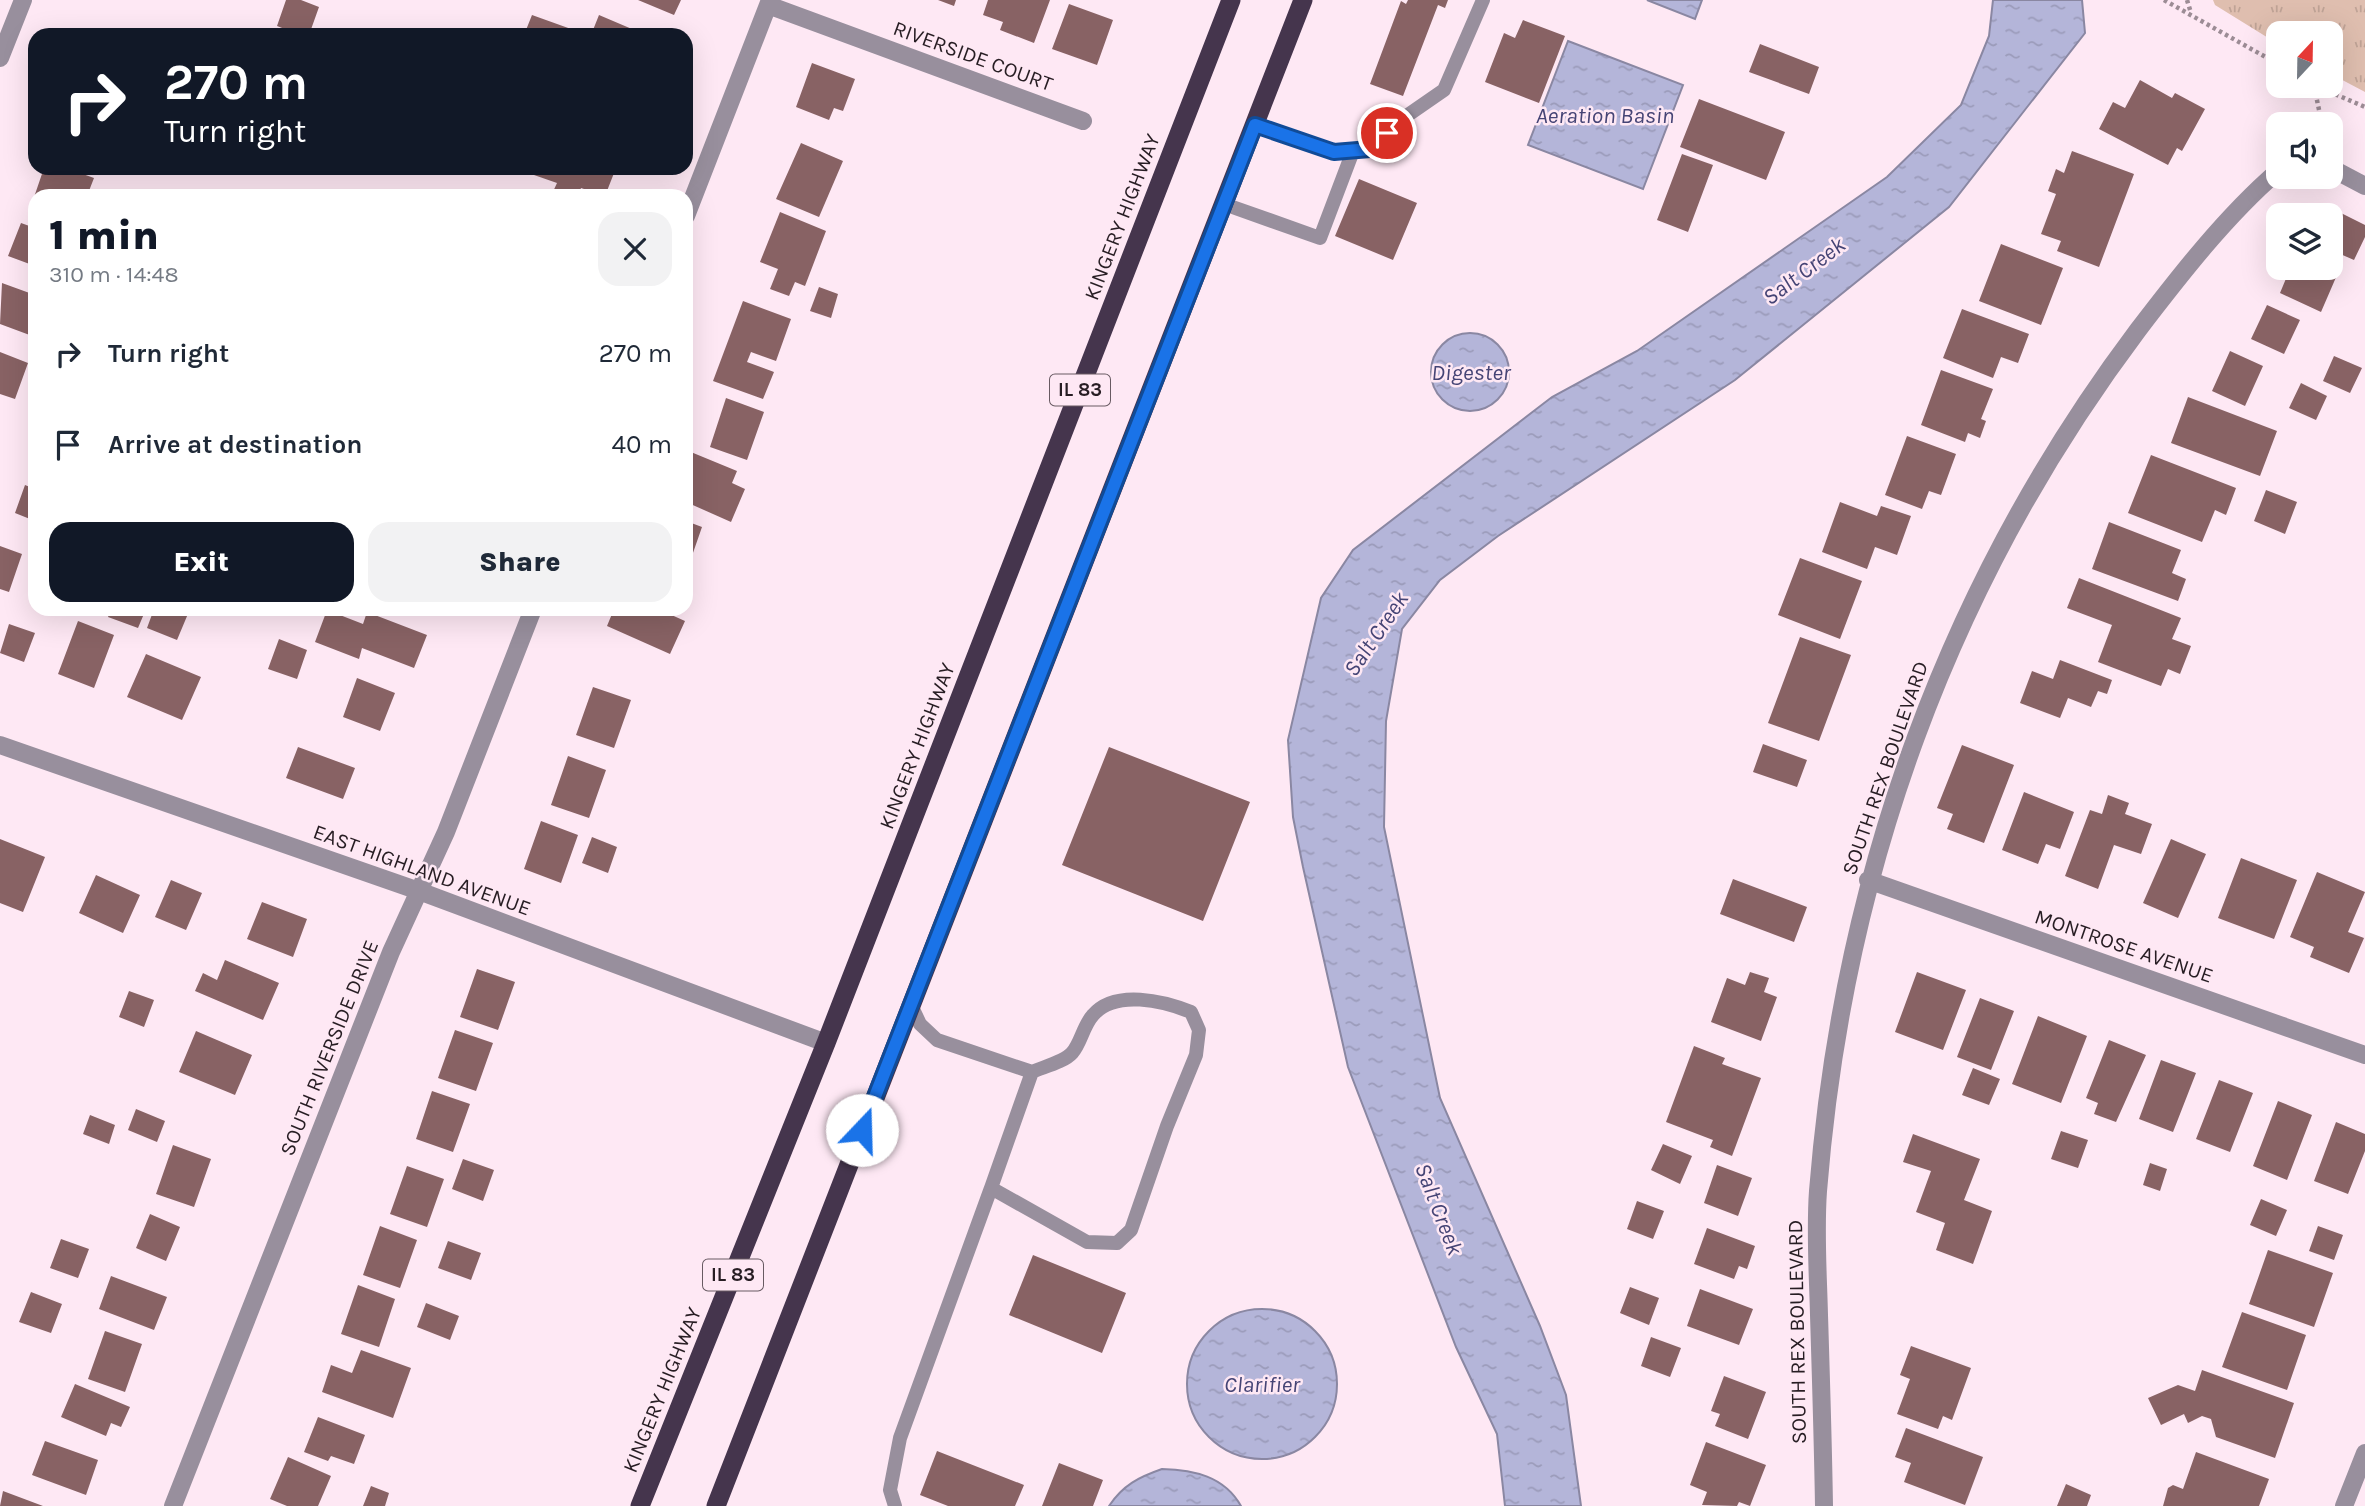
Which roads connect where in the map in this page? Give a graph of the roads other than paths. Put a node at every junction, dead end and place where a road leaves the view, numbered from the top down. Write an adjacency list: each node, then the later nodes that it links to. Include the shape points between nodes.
1 (23, 0): 6 (street)
2 (1231, 0): 20 (highway, KINGERY HIGHWAY / IL 83)
3 (1303, 0): 8 (highway)
4 (1483, 0): 9 (lane, via 1444,90 1370,149)
5 (769, 2): 7 (street, RIVERSIDE COURT); 13 (street)
6 (0, 58)
7 (1083, 121)
8 (1255, 125): 9 (lane, via 1334,152); 14 (highway)
9 (1353, 151): 14 (lane, via 1320,237)
10 (2343, 174): 12 (street)
11 (2266, 183): 17 (street, SOUTH REX BOULEVARD, via 2196,259 2116,359 2013,524 1941,671)
12 (2365, 186)
13 (693, 198)
14 (1224, 204): 19 (highway)
15 (530, 616): 18 (street, SOUTH RIVERSIDE DRIVE)
16 (0, 746): 18 (street, EAST HIGHLAND AVENUE)
17 (1868, 880): 21 (street, MONTROSE AVENUE); 29 (street, SOUTH REX BOULEVARD, via 1830,1081 1818,1191)
18 (419, 891): 20 (street, EAST HIGHLAND AVENUE); 25 (street, SOUTH RIVERSIDE DRIVE)
19 (911, 1005): 22 (lane, via 920,1024 937,1040); 27 (highway)
20 (826, 1043): 26 (highway, KINGERY HIGHWAY / IL 83)
21 (2365, 1055)
22 (1032, 1072): 23 (lane); 23 (lane, via 1071,1055 1093,1015 1110,1002 1172,1004 1191,1012 1199,1030 1184,1089 1131,1230 1117,1243 1087,1242)
23 (991, 1188): 28 (lane, via 900,1438 890,1490)
24 (2365, 1453): 30 (street)
25 (173, 1506)
26 (640, 1506)
27 (716, 1506)
28 (895, 1506)
29 (1824, 1506)
30 (2344, 1506)

